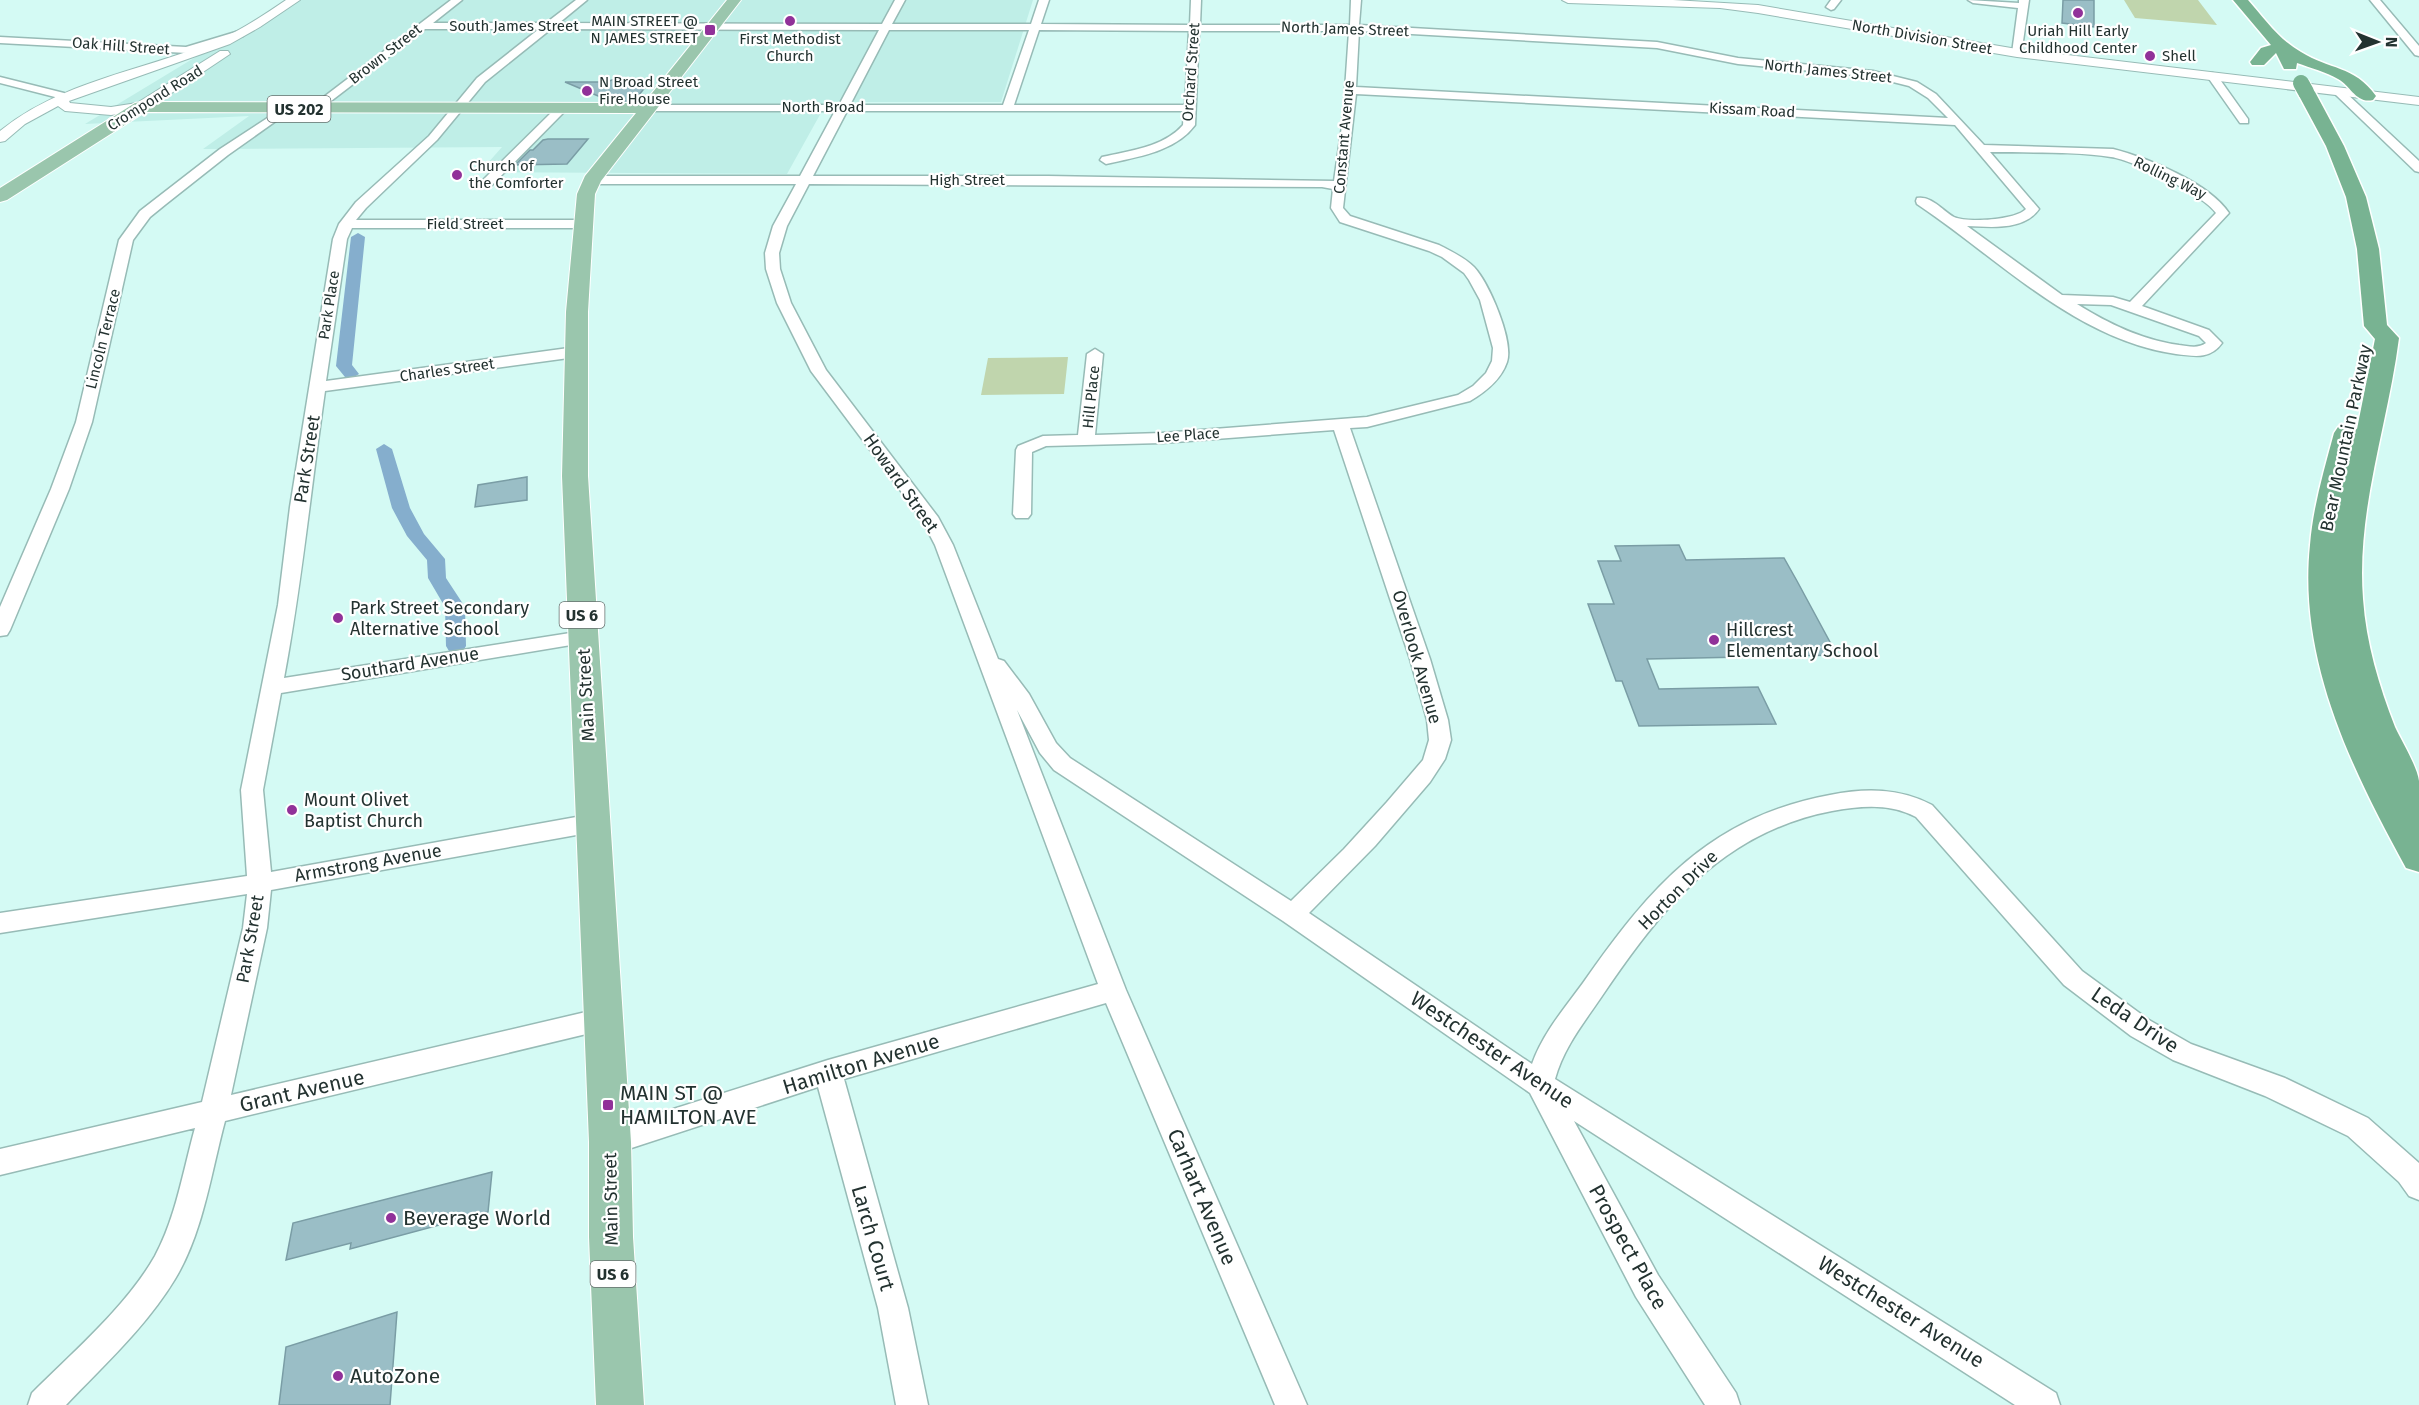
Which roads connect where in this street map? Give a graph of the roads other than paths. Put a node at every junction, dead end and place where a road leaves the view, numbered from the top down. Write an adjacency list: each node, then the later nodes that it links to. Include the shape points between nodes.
1 (294, 0): 23 (street)
2 (309, 0): 42 (street, Crompond Road)
3 (457, 0): 16 (street, Brown Street)
4 (582, 0): 17 (street)
5 (734, 0): 18 (main road, Main Street / US 6)
6 (900, 0): 19 (street, Howard Street)
7 (1044, 0): 20 (street)
8 (1196, 0): 21 (street, Orchard Street)
9 (1356, 0): 22 (street, Constant Avenue)
10 (1568, 0): 14 (street, North Division Street)
11 (1973, 0): 15 (street)
12 (2240, 0): 25 (highway, Bear Mountain Parkway)
13 (2375, 0): 27 (street)
14 (1686, 2): 26 (street, North Division Street, via 1758,9)
15 (2024, 3): 26 (street)
16 (422, 26): 17 (street, South James Street); 46 (street, Brown Street)
17 (548, 26): 18 (street, South James Street); 47 (street, via 481,80)
18 (713, 26): 19 (street, North James Street); 43 (main road, Main Street / US 6)
19 (887, 26): 20 (street, North James Street); 40 (street, Howard Street)
20 (1035, 26): 21 (street, North James Street); 41 (street)
21 (1194, 27): 22 (street, North James Street); 44 (street, Orchard Street)
22 (1354, 28): 34 (street, Constant Avenue); 51 (street, North James Street, via 1658,45 1738,62 1873,74 1904,80 1923,89)
23 (238, 34): 24 (street, Oak Hill Street, via 188,50); 37 (street, via 213,47)
24 (0, 40)
25 (2281, 46): 28 (highway, via 2267,51); 29 (highway, via 2298,58); 31 (highway, Bear Mountain Parkway)
26 (2017, 53): 30 (street, North Division Street)
27 (2419, 53)
28 (2258, 62): 31 (highway); 33 (highway)
29 (2325, 67): 31 (highway, via 2303,65); 36 (highway, via 2351,79)
30 (2212, 76): 33 (street, North Division Street); 50 (street)
31 (2298, 78): 67 (highway, Bear Mountain Parkway, via 2339,155 2356,197 2368,249)
32 (0, 80): 37 (street, via 60,95)
33 (2267, 83): 35 (street, North Division Street)
34 (1349, 90): 51 (street, Kissam Road); 59 (street, Constant Avenue)
35 (2340, 93): 36 (street, North Division Street); 55 (street)
36 (2367, 96): 38 (street, North Division Street)
37 (62, 100): 39 (street); 42 (street, via 65,107 86,110)
38 (2419, 101)
39 (46, 106): 49 (street); 52 (street)
40 (844, 107): 41 (street, North Broad); 43 (street, North Broad); 57 (street, Howard Street)
41 (1008, 107): 44 (street, North Broad)
42 (135, 108): 45 (main road, US 202); 60 (main road, Crompond Road)
43 (648, 108): 48 (main road, North Broad / US 202); 56 (main road, Main Street / US 6)
44 (1188, 108): 54 (street, Orchard Street, via 1189,125 1179,137)
45 (286, 109): 46 (main road, US 202); 74 (street, Lincoln Terrace, via 145,214 126,240 84,423)
46 (314, 109): 47 (main road, US 202)
47 (458, 109): 48 (main road, North Broad / US 202); 63 (street)
48 (561, 109): 58 (street)
49 (11, 112)
50 (2244, 121)
51 (1958, 122): 53 (street)
52 (0, 138)
53 (1981, 148): 62 (street, via 2028,202 2032,214 2016,220); 66 (street, Rolling Way, via 2113,153 2207,195 2220,205 2220,217)
54 (1106, 160)
55 (2419, 168)
56 (592, 180): 57 (street, High Street); 64 (main road, Main Street / US 6, via 586,194)
57 (806, 180): 59 (street, High Street); 76 (street, Howard Street, via 780,226 772,253 784,303 819,371 928,517 944,545)
58 (486, 184)
59 (1341, 186): 71 (street, Constant Avenue, via 1338,208 1346,219 1434,248 1469,270 1487,300 1501,348 1493,375 1464,398)
60 (0, 196)
61 (1922, 201): 62 (street)
62 (1957, 222): 65 (street)
63 (346, 224): 64 (street, Field Street); 70 (street, Park Place, via 340,239)
64 (584, 224): 68 (main road, Main Street / US 6)
65 (2060, 299): 66 (street, via 2101,300); 66 (street, via 2115,332 2166,348 2203,352 2214,343 2204,333)
66 (2133, 307)
67 (2376, 326): 79 (highway, Bear Mountain Parkway, via 2386,338 2386,346 2350,523 2348,603 2371,705); 81 (highway, Bear Mountain Parkway, via 2367,334 2330,501 2323,554 2324,598 2333,656 2353,723 2387,801)
68 (576, 352): 70 (street, Charles Street); 75 (main road, Main Street / US 6, via 575,476)
69 (1095, 354): 72 (street, Hill Place)
70 (318, 387): 77 (street, Park Street)
71 (1341, 425): 72 (street, Lee Place, via 1162,438); 83 (street, Overlook Avenue, via 1416,641 1439,728 1439,747 1429,768 1396,809 1331,879)
72 (1086, 439): 73 (street, Lee Place, via 1035,443 1024,450)
73 (1022, 514)
74 (0, 630)
75 (583, 637): 77 (street, Southard Avenue); 80 (main road, Main Street / US 6)
76 (983, 649): 83 (street, Westchester Avenue, via 1022,699 1048,748 1062,764); 85 (street, Howard Street)
77 (273, 687): 82 (street, Park Street, via 252,790)
78 (1924, 811): 88 (street, Horton Drive, via 1892,798 1826,804 1767,820 1716,850 1661,901 1609,965 1553,1046); 92 (street, Leda Drive, via 2073,978 2130,1021 2182,1052 2275,1087 2358,1127)
79 (2419, 812)
80 (593, 823): 82 (street, Armstrong Avenue); 86 (main road, Main Street / US 6)
81 (2419, 858)
82 (260, 883): 84 (street, Armstrong Avenue); 89 (street, Park Street, via 255,928)
83 (1292, 914): 88 (street, Westchester Avenue)
84 (0, 922)
85 (1113, 990): 87 (street, Hamilton Avenue); 96 (street, Carhart Avenue)
86 (603, 1019): 89 (street, Grant Avenue); 90 (main road, Main Street / US 6)
87 (828, 1072): 90 (street, Hamilton Avenue); 95 (street, Larch Court, via 893,1308)
88 (1540, 1084): 97 (street, Prospect Place, via 1647,1286); 98 (street, Westchester Avenue)
89 (213, 1112): 91 (street, Grant Avenue); 93 (street, Park Street, via 184,1224 165,1268 135,1310)
90 (610, 1142): 94 (main road, Main Street / US 6)
91 (0, 1162)
92 (2419, 1186)
93 (44, 1405)
94 (620, 1405)
95 (912, 1405)
96 (1291, 1405)
97 (1724, 1405)
98 (2044, 1405)

